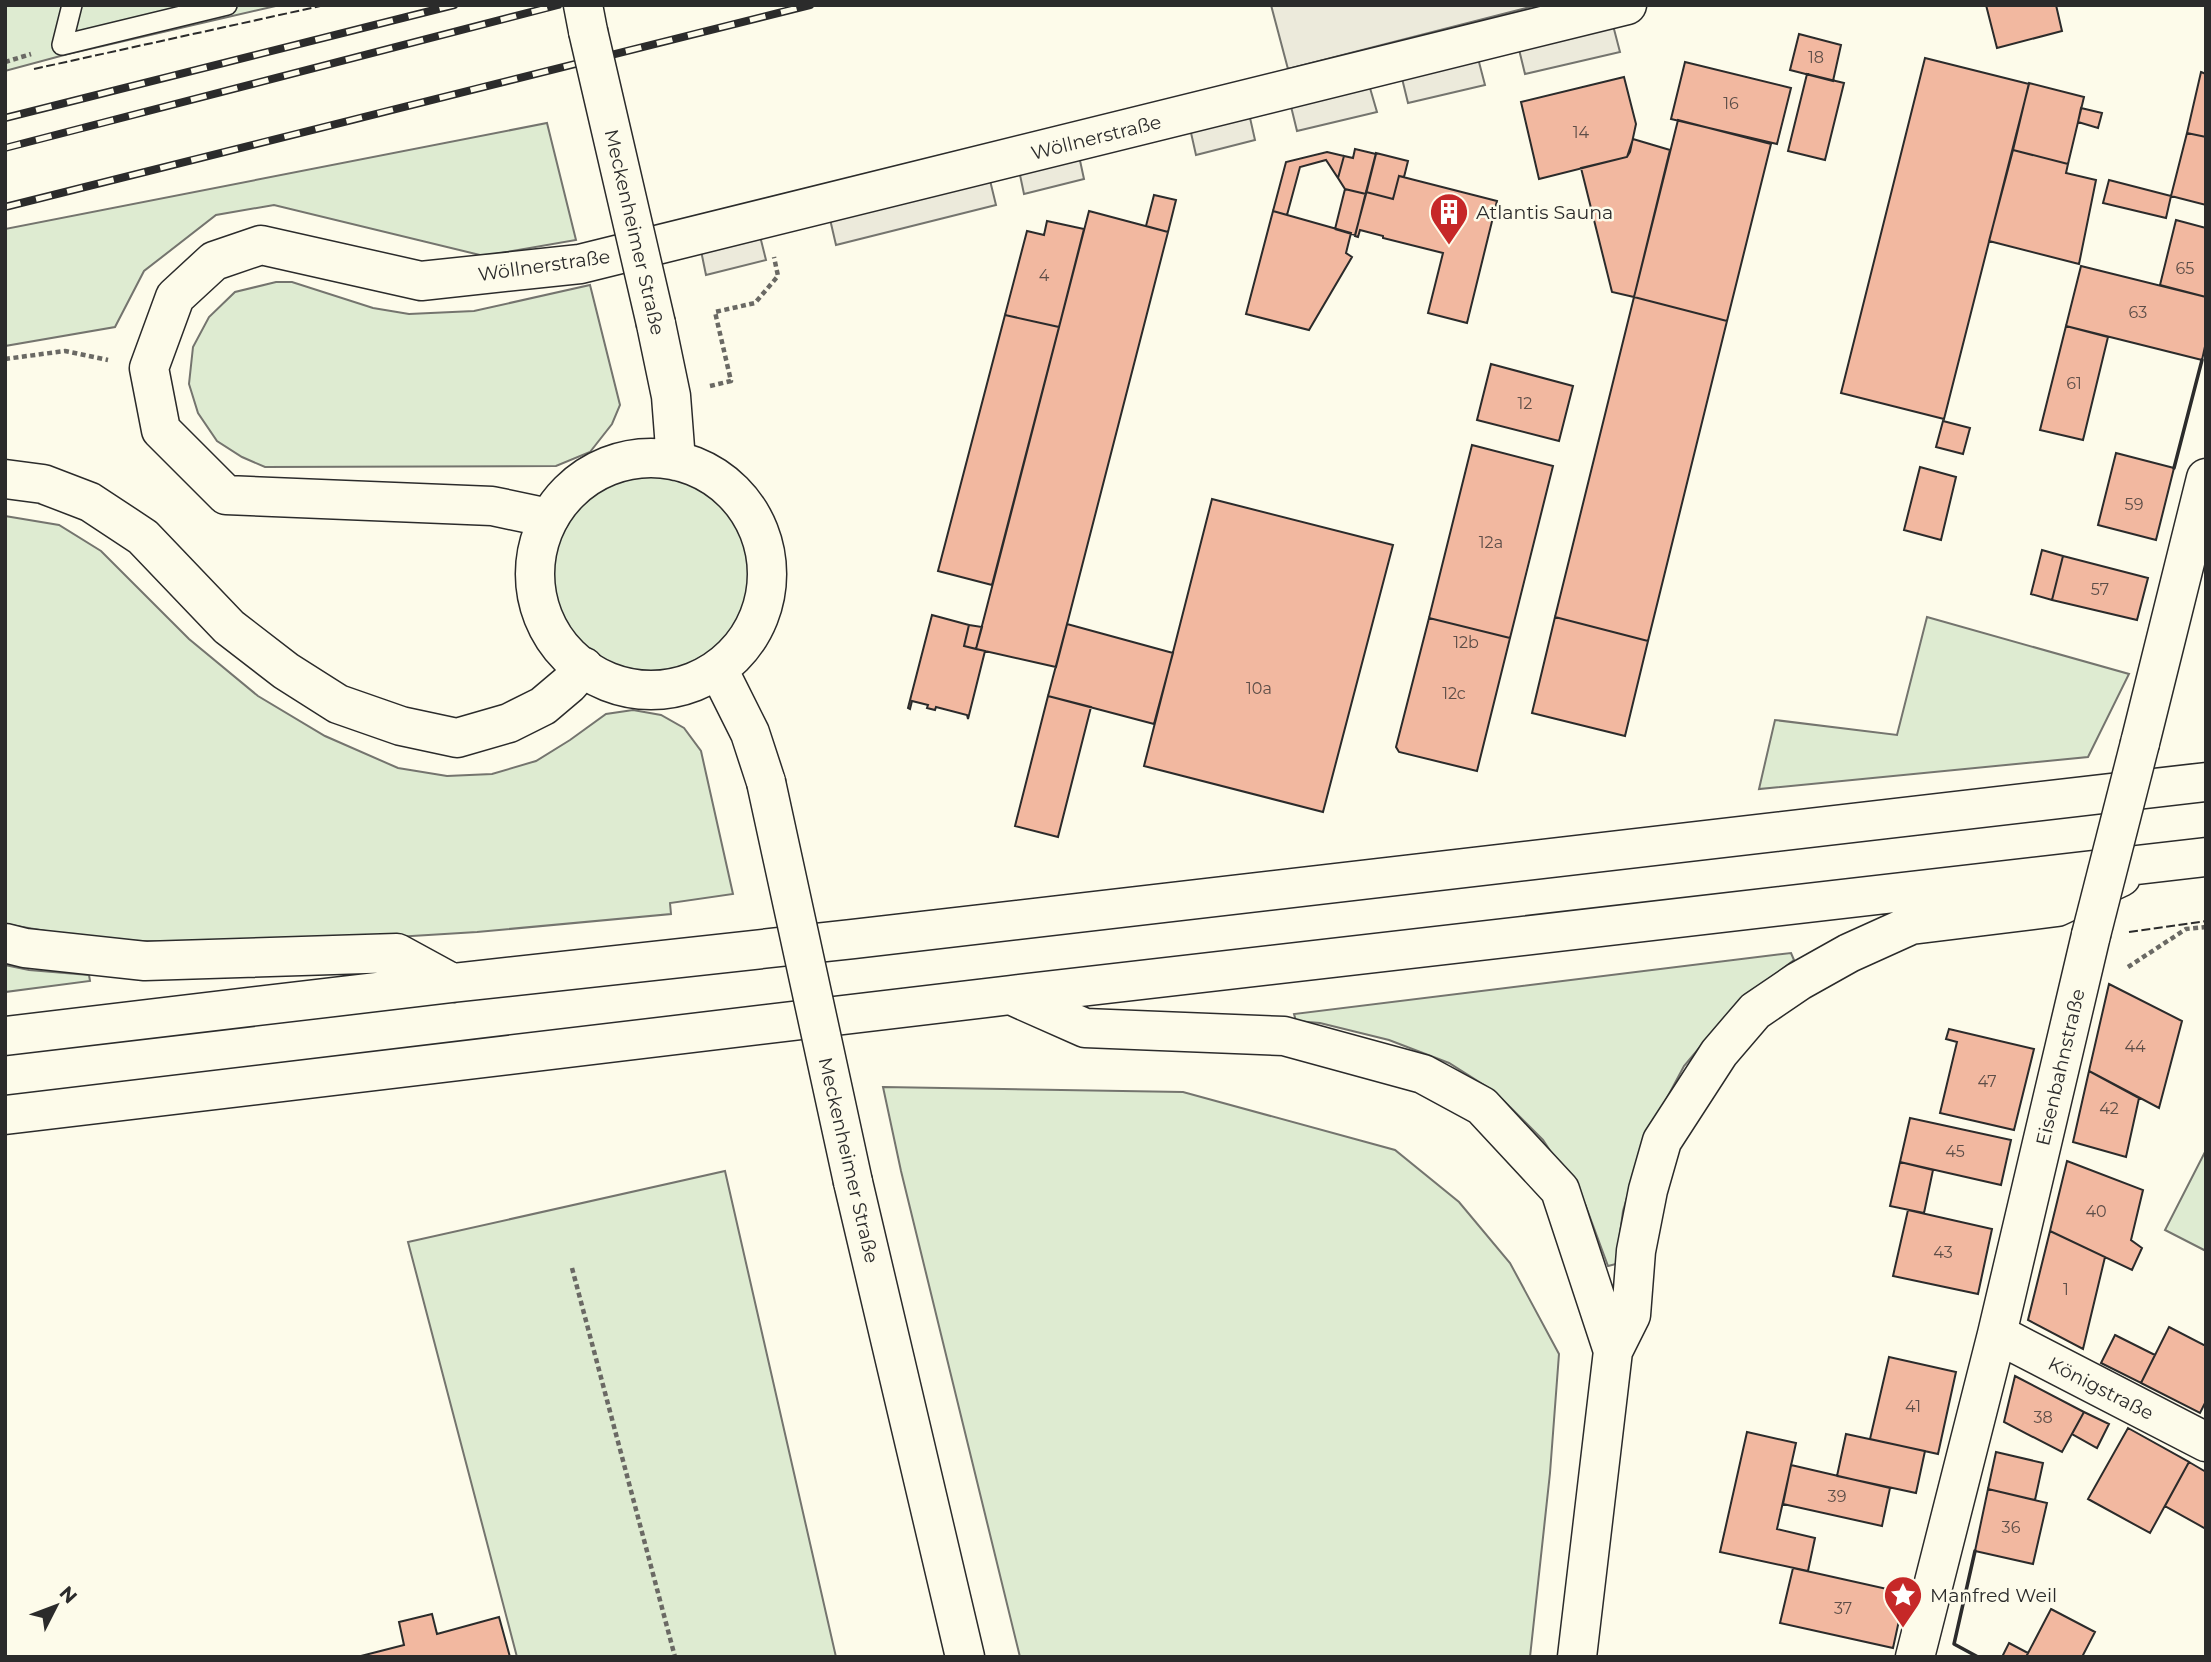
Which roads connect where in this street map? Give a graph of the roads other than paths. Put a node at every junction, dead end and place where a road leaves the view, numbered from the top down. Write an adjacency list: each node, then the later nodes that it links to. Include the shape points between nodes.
1 (72, 5): 2 (lane, via 62,45)
2 (227, 5)
3 (583, 5): 5 (main road, Meckenheimer Straße, bridge, via 671,396)
4 (1627, 5): 8 (main road, Wöllnerstraße, via 580,264 421,281 261,246 214,261 175,297 149,368 161,430 226,495 492,506)
5 (676, 461): 8 (main road, via 639,459 595,472 562,497); 10 (main road, via 698,468 737,496 752,517 766,552 765,599 758,620 747,642)
6 (2206, 478): 19 (main road, Eisenbahnstraße, bridge)
7 (5, 480): 9 (main road, via 43,484 90,502 143,537 229,627 286,671 338,704 401,726 457,738 509,723 543,706)
8 (549, 518): 9 (main road, via 537,555 542,614 568,654)
9 (584, 667): 10 (main road, via 630,687 651,689 693,682)
10 (718, 669): 22 (main road, Meckenheimer Straße, bridge, via 750,733 766,782 853,1182)
11 (2206, 782): 15 (main road)
12 (2206, 857): 13 (main road)
13 (2152, 863): 16 (main road); 20 (main road, via 2057,907 1911,925 1849,953 1755,1011 1718,1053 1662,1141 1636,1251 1631,1315)
14 (5, 943): 15 (main road, via 145,961 397,953)
15 (452, 983): 17 (main road)
16 (1011, 995): 18 (main road); 20 (main road, via 1085,1028 1284,1036 1423,1074 1482,1106 1560,1190)
17 (5, 1036)
18 (5, 1115)
19 (1997, 1334): 21 (main road, Königstraße); 24 (main road, Eisenbahnstraße)
20 (1613, 1351): 23 (main road)
21 (2206, 1443)
22 (965, 1657)
23 (1577, 1657)
24 (1916, 1657)

